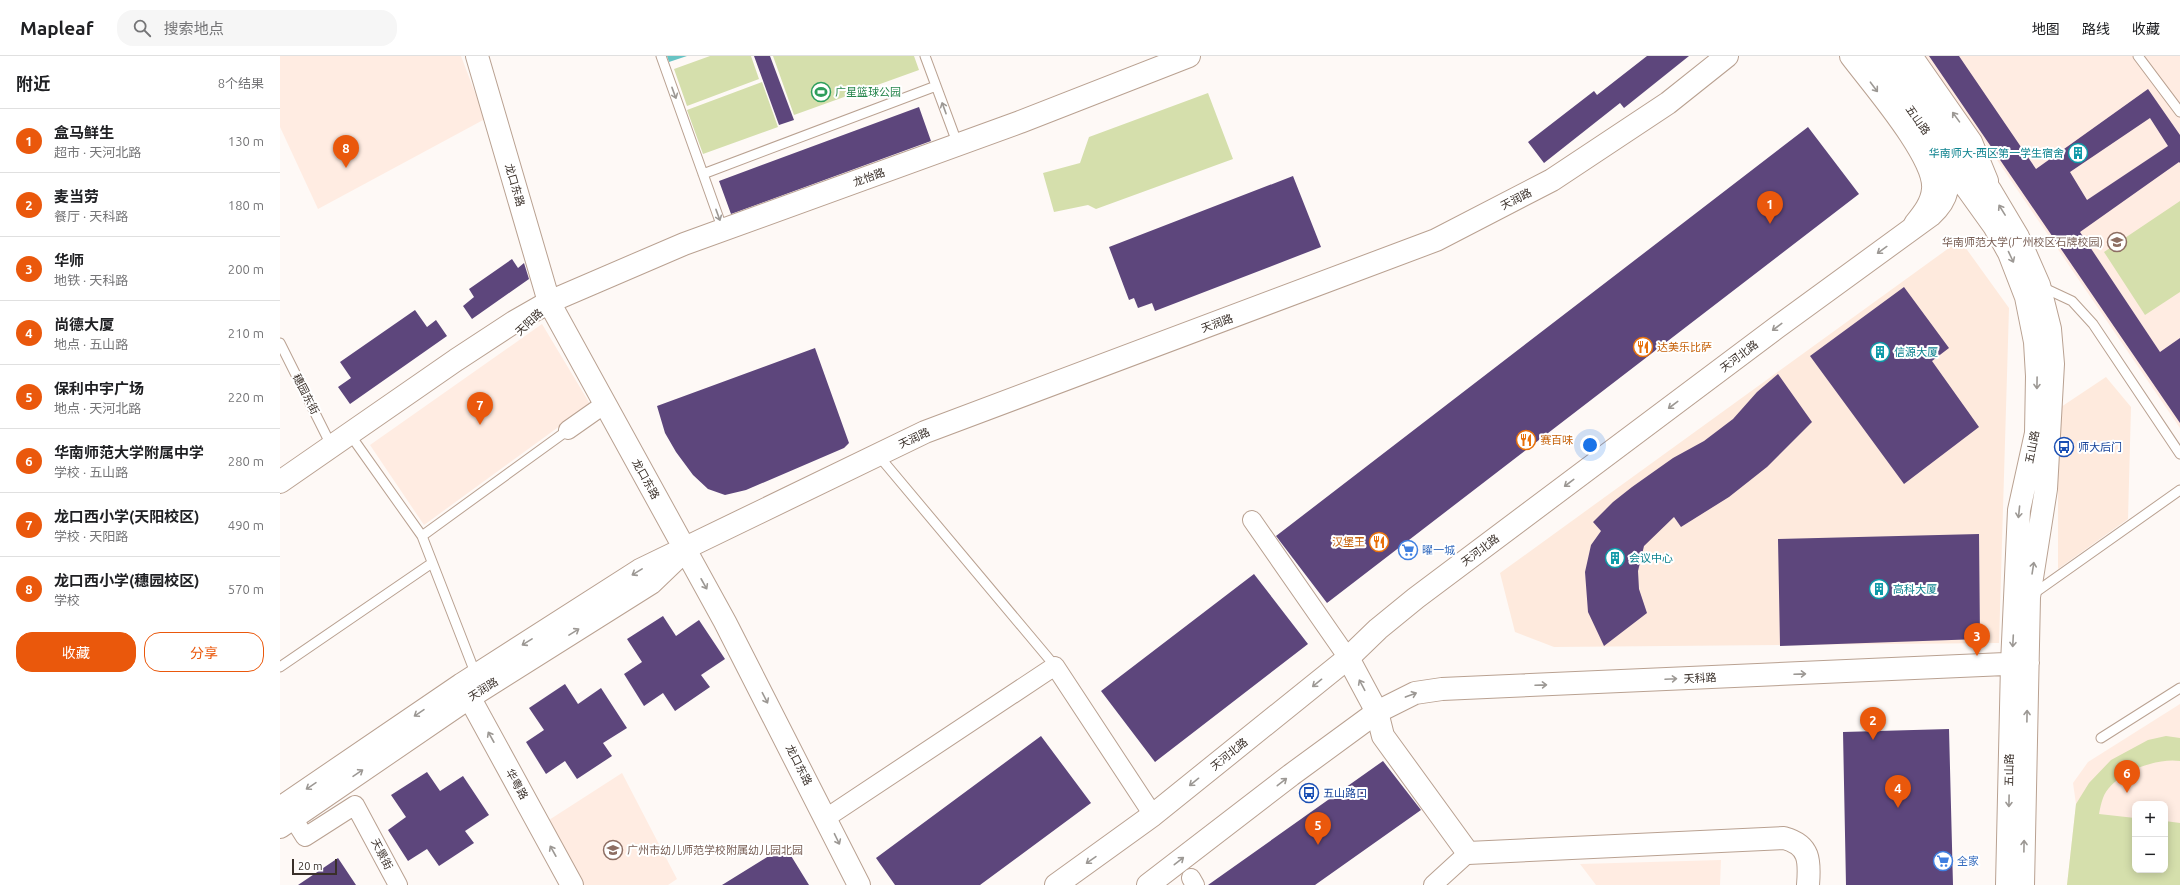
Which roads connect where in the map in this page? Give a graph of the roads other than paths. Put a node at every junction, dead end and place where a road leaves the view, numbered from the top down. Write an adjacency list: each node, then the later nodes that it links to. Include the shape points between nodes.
1 (477, 56): 21 (street, 龙口东路)
2 (661, 56): 16 (lane, one-way to 16)
3 (925, 56): 11 (lane)
4 (1190, 56): 14 (street, 龙怡路)
5 (1727, 56): 28 (street, 天润路, via 1668,103 1552,180 1436,240 925,432)
6 (1851, 56): 18 (street, one-way to 18, via 1919,147 1933,177 1930,203)
7 (1872, 56): 12 (street, 五山路)
8 (1893, 56): 12 (street, 五山路)
9 (1911, 56): 17 (street, one-way to 9, via 1971,142)
10 (2138, 56): 13 (lane)
11 (936, 86): 14 (lane, one-way to 11); 16 (lane)
12 (1918, 105): 15 (street, 五山路); 17 (street, 五山路)
13 (2180, 112)
14 (958, 145): 19 (street, 龙怡路)
15 (1945, 157): 18 (street, 天河北路, via 1947,194 1942,205); 38 (street, 五山路, one-way to 38, via 1994,226 2009,253 2026,297 2035,342 2036,433 2019,510)
16 (703, 174): 19 (lane, one-way to 19)
17 (1990, 190): 20 (street, 五山路, one-way to 17, via 2018,237)
18 (1914, 227): 37 (street, 天河北路, one-way to 37, via 1422,593)
19 (723, 230): 21 (street, 龙怡路)
20 (2039, 285): 27 (lane, via 2072,301 2080,308); 36 (street, 五山路, one-way to 20, via 2046,489 2052,383 2050,333)
21 (549, 302): 23 (street, 龙口东路); 25 (street, 天阳路, via 521,331); 26 (street, 天阳路, via 507,326)
22 (280, 343): 26 (lane, 穗园东街)
23 (605, 404): 24 (street); 34 (street, 龙口东路)
24 (568, 430): 33 (lane)
25 (356, 443): 31 (street, 天阳路); 33 (lane)
26 (331, 445): 29 (street, 天阳路)
27 (2180, 454)
28 (878, 455): 34 (street, 天润路); 39 (lane)
29 (280, 482)
30 (2180, 490): 36 (lane)
31 (280, 496)
32 (1252, 520): 37 (street)
33 (422, 536): 35 (lane)
34 (685, 549): 41 (street, 天润路, via 651,583); 47 (street, 龙口东路, one-way to 47)
35 (432, 563): 40 (lane); 41 (lane)
36 (2028, 597): 38 (street, 五山路)
37 (1348, 658): 43 (street, one-way to 37); 45 (street, 天河北路, one-way to 45)
38 (2020, 664): 43 (street, 天科路, one-way to 38, via 1415,693 1442,689); 56 (street, 五山路, one-way to 56); 57 (street, 五山路, one-way to 38)
39 (1055, 666): 45 (street); 47 (street)
40 (280, 667)
41 (469, 685): 46 (street, 天润路); 50 (street, 华粤路, one-way to 41)
42 (2179, 690): 44 (lane)
43 (1377, 712): 48 (street, via 1383,736); 53 (street, one-way to 43)
44 (2101, 738)
45 (1153, 815): 52 (street, 天河北路, one-way to 52)
46 (284, 818): 49 (street, 天景街, via 305,837 356,805)
47 (826, 818): 51 (street, 龙口东路, one-way to 51)
48 (1468, 853): 54 (street); 55 (street, via 1784,838 1797,842 1805,851 1810,869)
49 (398, 885)
50 (572, 885)
51 (859, 885)
52 (1056, 885)
53 (1148, 885)
54 (1433, 885)
55 (1808, 885)
56 (2006, 885)
57 (2023, 885)

